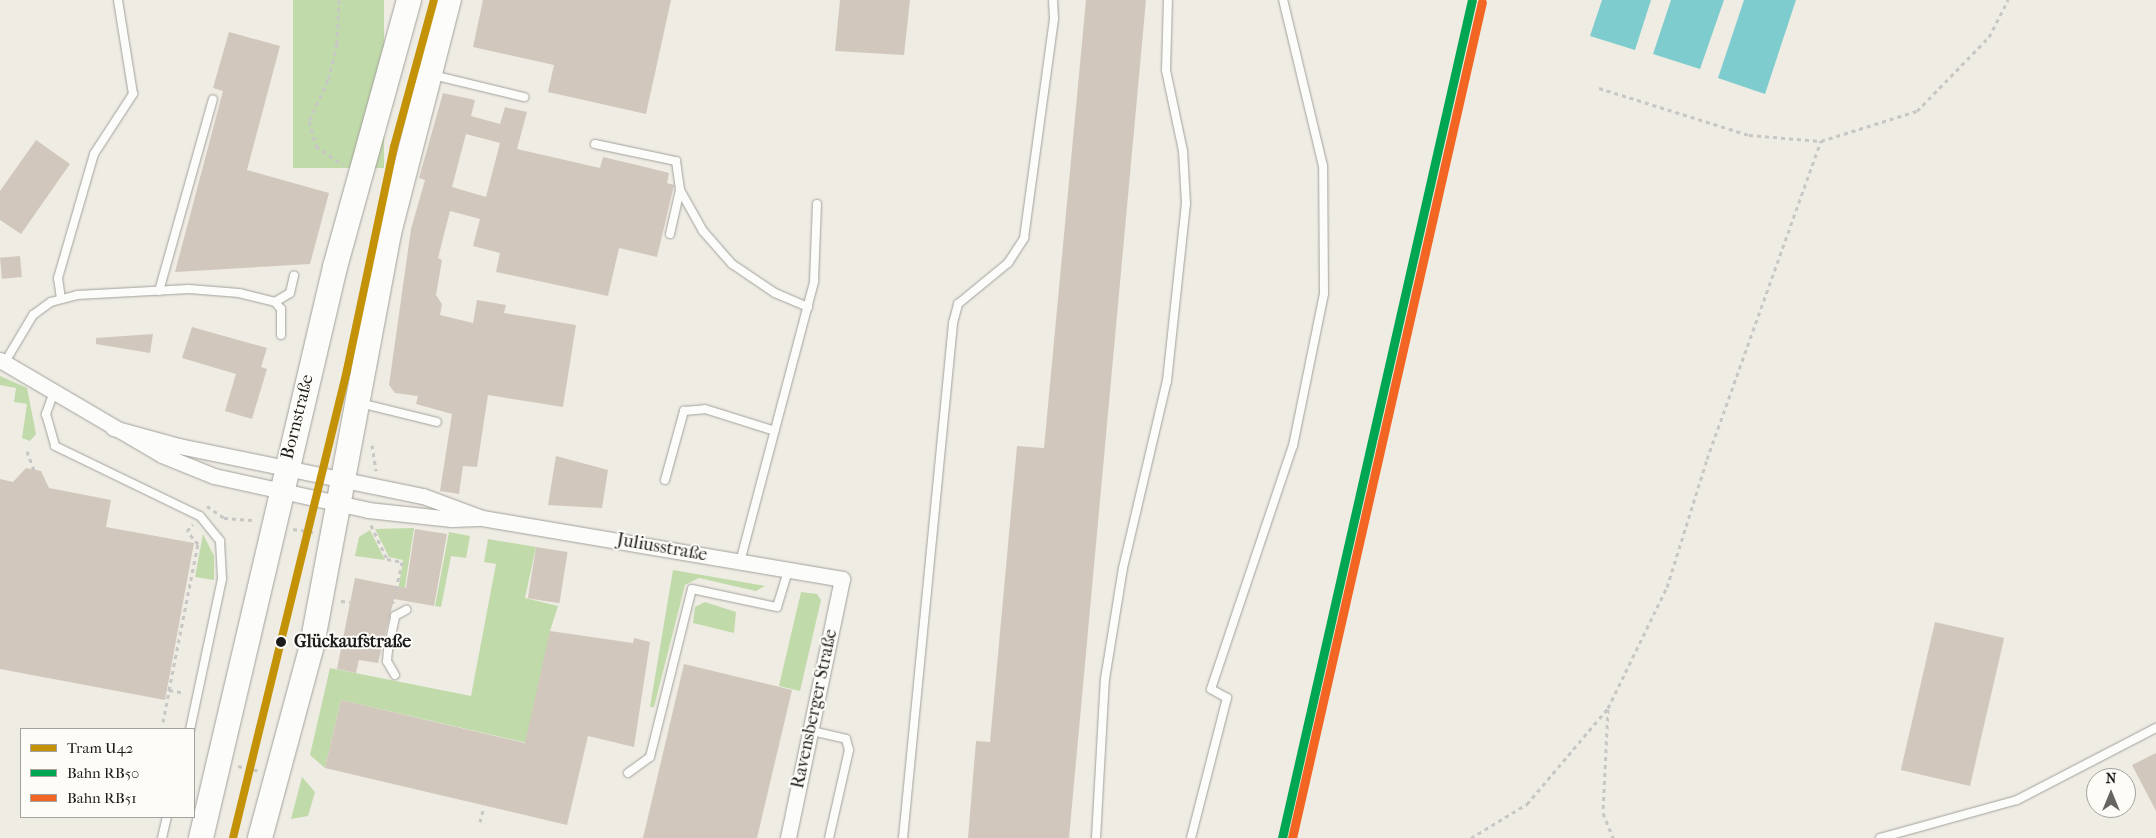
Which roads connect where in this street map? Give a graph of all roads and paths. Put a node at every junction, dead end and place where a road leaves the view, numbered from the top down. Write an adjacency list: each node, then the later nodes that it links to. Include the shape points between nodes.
1 (118, 0): 21 (lane, via 133,94 94,154 58,278)
2 (339, 0): 15 (path, via 337,44 328,80 309,121 316,146)
3 (409, 0): 34 (main road, Bornstraße, via 335,267)
4 (450, 0): 9 (main road)
5 (1053, 0): 67 (lane, via 1054,19 1024,238 1008,263 958,304 954,323)
6 (1168, 0): 68 (lane, via 1166,70 1183,151 1186,204 1167,381 1123,568 1105,679)
7 (1283, 0): 69 (lane, via 1323,166 1324,294 1293,446 1211,689 1227,698)
8 (2008, 0): 13 (path, via 1989,37 1917,111)
9 (429, 74): 11 (lane); 27 (main road, via 389,234)
10 (1599, 88): 13 (path, via 1749,135)
11 (524, 97)
12 (213, 99): 20 (lane)
13 (1820, 141): 51 (path, via 1707,459 1667,587)
14 (595, 144): 16 (lane, via 676,161)
15 (343, 165)
16 (680, 190): 18 (lane); 23 (lane, via 703,231 732,264 775,293)
17 (818, 204): 23 (lane, via 814,281)
18 (670, 234)
19 (294, 275): 22 (lane, via 290,293)
20 (159, 291): 21 (lane); 22 (lane, via 210,290)
21 (62, 299): 25 (lane, via 33,315)
22 (275, 302): 24 (lane, via 281,309)
23 (808, 307): 32 (lane)
24 (281, 335)
25 (3, 361): 26 (street)
26 (55, 388): 31 (street); 50 (lane, via 46,414 55,446 200,516 220,541 222,579)
27 (360, 403): 29 (lane); 36 (main road)
28 (428, 411): 29 (lane)
29 (426, 420): 30 (lane)
30 (437, 422)
31 (113, 428): 34 (street, via 179,446); 38 (street, via 214,476)
32 (775, 431): 37 (lane, via 705,409 684,412); 42 (lane)
33 (27, 451): 35 (path)
34 (286, 466): 36 (street, Juliusstraße); 38 (main road, Bornstraße)
35 (34, 470)
36 (346, 480): 39 (main road); 40 (street, Juliusstraße, via 423,496)
37 (665, 480)
38 (280, 491): 39 (street, Juliusstraße); 56 (main road, Bornstraße)
39 (341, 505): 40 (street, Juliusstraße, via 452,520); 58 (main road)
40 (482, 518): 42 (street, Juliusstraße)
41 (370, 522): 47 (path, via 386,559 402,562)
42 (740, 562): 43 (street, Juliusstraße)
43 (788, 570): 44 (street, Juliusstraße); 57 (lane, via 777,607 692,589 650,757)
44 (842, 579): 55 (street, Ravensberger Straße)
45 (338, 601): 46 (path)
46 (350, 602)
47 (390, 605)
48 (406, 610): 49 (lane, via 396,616 386,661)
49 (395, 675)
50 (200, 696): 52 (path, via 169,690); 53 (lane)
51 (1608, 708): 70 (path, via 1527,804); 71 (path, via 1603,813)
52 (163, 722)
53 (190, 728)
54 (2156, 728): 72 (lane, via 2017,800)
55 (812, 731): 65 (street, Ravensberger Straße); 66 (lane, via 846,739 849,750)
56 (218, 762): 58 (path); 63 (main road, Bornstraße)
57 (628, 773)
58 (278, 776): 64 (main road)
59 (484, 806): 61 (path)
60 (167, 818): 62 (lane)
61 (480, 822)
62 (162, 838)
63 (201, 838)
64 (260, 838)
65 (788, 838)
66 (829, 838)
67 (903, 838)
68 (1096, 838)
69 (1191, 838)
70 (1471, 838)
71 (1613, 838)
72 (1880, 838)

